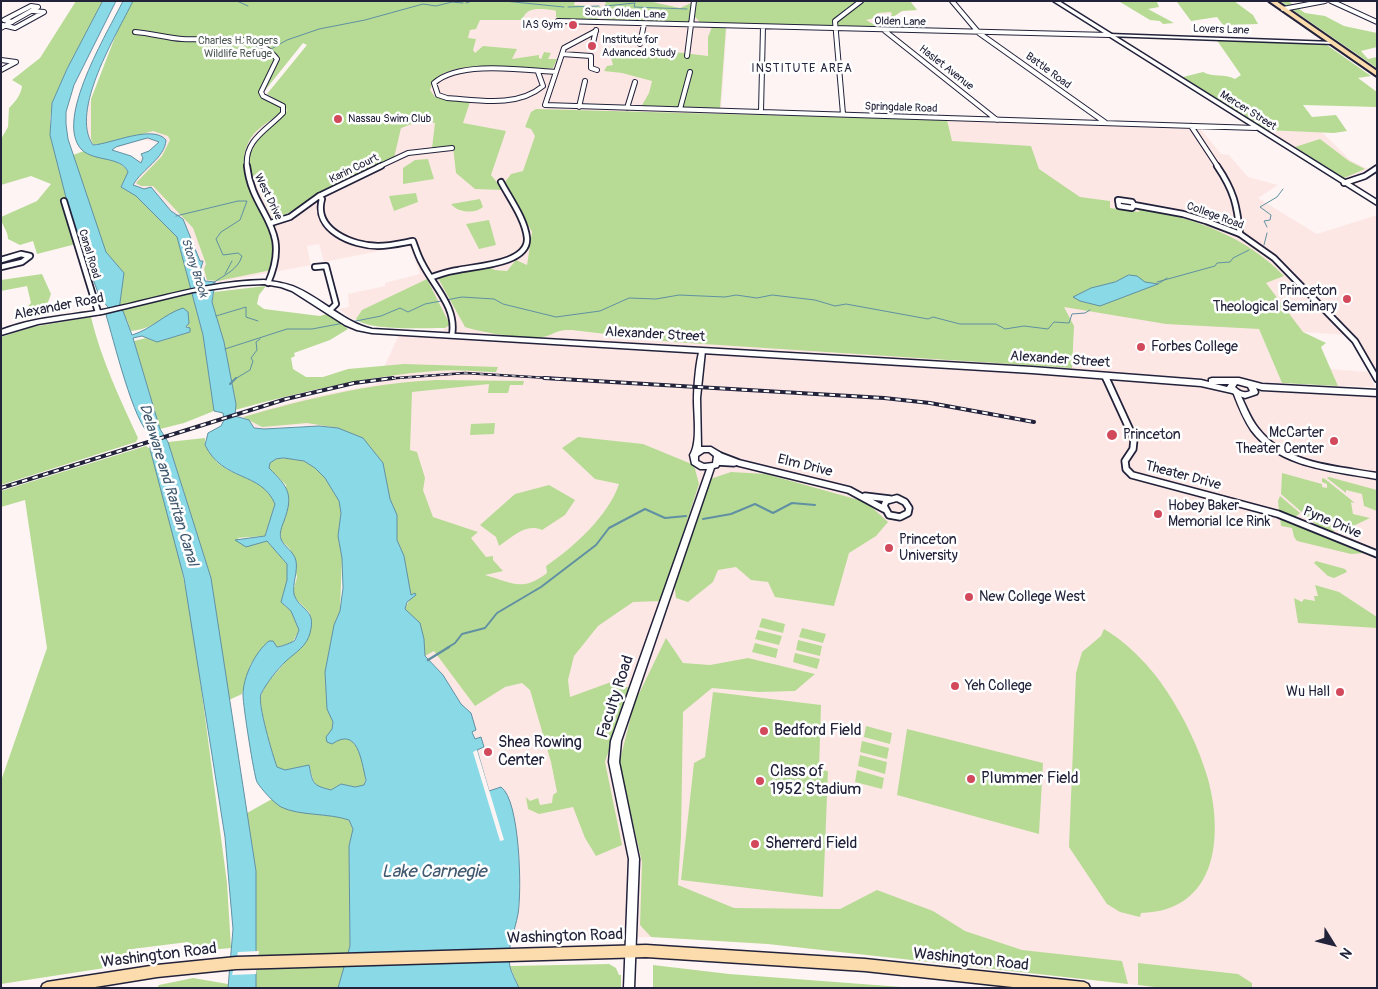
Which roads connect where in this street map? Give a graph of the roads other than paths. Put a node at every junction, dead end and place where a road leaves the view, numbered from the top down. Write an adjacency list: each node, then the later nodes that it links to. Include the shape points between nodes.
1 (694, 1): 10 (street)
2 (861, 1): 20 (street, via 836,19)
3 (952, 1): 24 (street, Battle Road)
4 (1054, 1): 25 (main road)
5 (1272, 1): 8 (highway)
6 (1325, 1): 8 (street)
7 (1331, 1): 14 (street)
8 (1283, 9): 27 (highway)
9 (32, 11): 12 (street); 12 (street, via 38,7 30,6 4,20); 18 (street, via 44,12 15,28)
10 (692, 16): 16 (street); 17 (street)
11 (558, 21): 13 (street, South Olden Lane)
12 (12, 22): 18 (street)
13 (599, 22): 15 (street, South Olden Lane); 22 (street)
14 (1377, 22)
15 (644, 24): 16 (street, South Olden Lane); 28 (street)
16 (691, 25): 17 (street, Olden Lane); 30 (street)
17 (704, 25): 19 (street, Olden Lane)
18 (2, 26)
19 (763, 27): 20 (street, Olden Lane); 43 (street)
20 (835, 29): 21 (street, Olden Lane); 44 (street)
21 (885, 30): 24 (street, Olden Lane); 45 (street, Haslet Avenue)
22 (596, 31): 26 (street); 29 (street, via 568,44)
23 (135, 32): 57 (street, West Drive, via 184,39 243,40 271,50 277,59 261,92 283,106 284,110 257,135 246,164 247,176)
24 (979, 33): 25 (street, Olden Lane); 46 (street, Battle Road)
25 (1109, 35): 27 (street, Lovers Lane); 48 (main road, Mercer Street)
26 (593, 43)
27 (1334, 43): 37 (highway)
28 (640, 44)
29 (562, 54): 33 (street, via 591,56 591,68); 35 (street)
30 (687, 56)
31 (1, 60): 32 (street, via 16,62)
32 (1, 70)
33 (597, 70)
34 (538, 72): 34 (street, via 462,70 442,76 434,87 438,95 447,98 511,100 528,97 541,89 543,83); 35 (street)
35 (556, 72): 40 (street, Springdale Road, via 545,105)
36 (690, 72): 42 (street)
37 (1377, 74)
38 (585, 81): 40 (street)
39 (635, 82): 41 (street)
40 (579, 107): 41 (street, Springdale Road)
41 (627, 108): 42 (street, Springdale Road)
42 (680, 109): 43 (street, Springdale Road)
43 (761, 111): 44 (street, Springdale Road)
44 (843, 114): 45 (street, Springdale Road)
45 (997, 120): 46 (street, Springdale Road)
46 (1106, 123): 47 (street, Springdale Road)
47 (1191, 126): 48 (street, Springdale Road); 58 (street, via 1231,187 1237,204)
48 (1256, 128): 52 (main road, Mercer Street)
49 (452, 148): 53 (street, Karin Court, via 408,153)
50 (1377, 168): 52 (street)
51 (501, 182): 62 (street, via 524,225 525,249 505,261)
52 (1344, 183): 55 (main road, Mercer Street)
53 (319, 196): 57 (street, Karin Court, via 290,217); 62 (street, via 322,199 319,209 322,217 339,234 369,245 413,241 424,268)
54 (64, 201): 66 (street, Canal Road)
55 (1377, 203)
56 (1134, 205): 58 (street, College Road, via 1182,214)
57 (272, 223): 63 (street, West Drive, via 277,251 275,268)
58 (1240, 234): 71 (street, College Road, via 1274,258 1351,336)
59 (1, 260): 60 (street, via 21,254 30,256 22,262)
60 (1, 267)
61 (314, 267): 65 (street, via 326,266 336,304)
62 (432, 277): 68 (street, via 448,307 454,327)
63 (268, 283): 64 (main road, Alexander Street, via 222,286); 65 (main road, Alexander Street, via 298,290)
64 (122, 307): 66 (main road, Alexander Road)
65 (329, 311): 68 (main road, Alexander Street, via 354,326 372,331)
66 (101, 312): 67 (main road, Alexander Road, via 26,324)
67 (1, 333)
68 (452, 335): 69 (main road, Alexander Street)
69 (702, 351): 70 (main road, Alexander Street); 80 (street, via 696,404)
70 (1105, 376): 73 (main road, Alexander Street); 90 (street, Theater Drive, via 1134,439 1133,449 1125,461 1129,473 1137,478 1187,488 1209,497)
71 (1377, 379)
72 (1234, 381): 73 (main road, Alexander Street); 74 (main road, Alexander Street); 76 (main road, via 1231,384)
73 (1201, 383): 76 (main road, Alexander Street)
74 (1248, 383): 75 (main road); 78 (main road, via 1254,390)
75 (1276, 387): 77 (main road); 78 (main road)
76 (1235, 392): 78 (main road, Alexander Street); 79 (street)
77 (1377, 393)
78 (1250, 395): 79 (street)
79 (1247, 411): 85 (street, via 1260,436 1280,451 1299,459)
80 (698, 429): 81 (street); 82 (street)
81 (711, 450): 82 (street); 83 (street)
82 (696, 452): 84 (street, via 694,460)
83 (715, 461): 84 (street); 86 (street, Faculty Road); 87 (street, Elm Drive, via 739,463)
84 (699, 466): 86 (street)
85 (1377, 476)
86 (704, 483): 92 (street, Faculty Road, via 614,751 634,854)
87 (863, 496): 88 (street, Elm Drive); 89 (street, Elm Drive)
88 (890, 499): 89 (street, via 884,504); 89 (street, via 905,502 908,513 897,518)
89 (884, 510)
90 (1278, 514): 91 (street, Pyne Drive)
91 (1377, 554)
92 (629, 951): 93 (main road, Washington Road, via 236,963); 94 (street, Faculty Road); 95 (main road, Washington Road, via 865,965)
93 (47, 988)
94 (629, 988)
95 (1084, 988)

